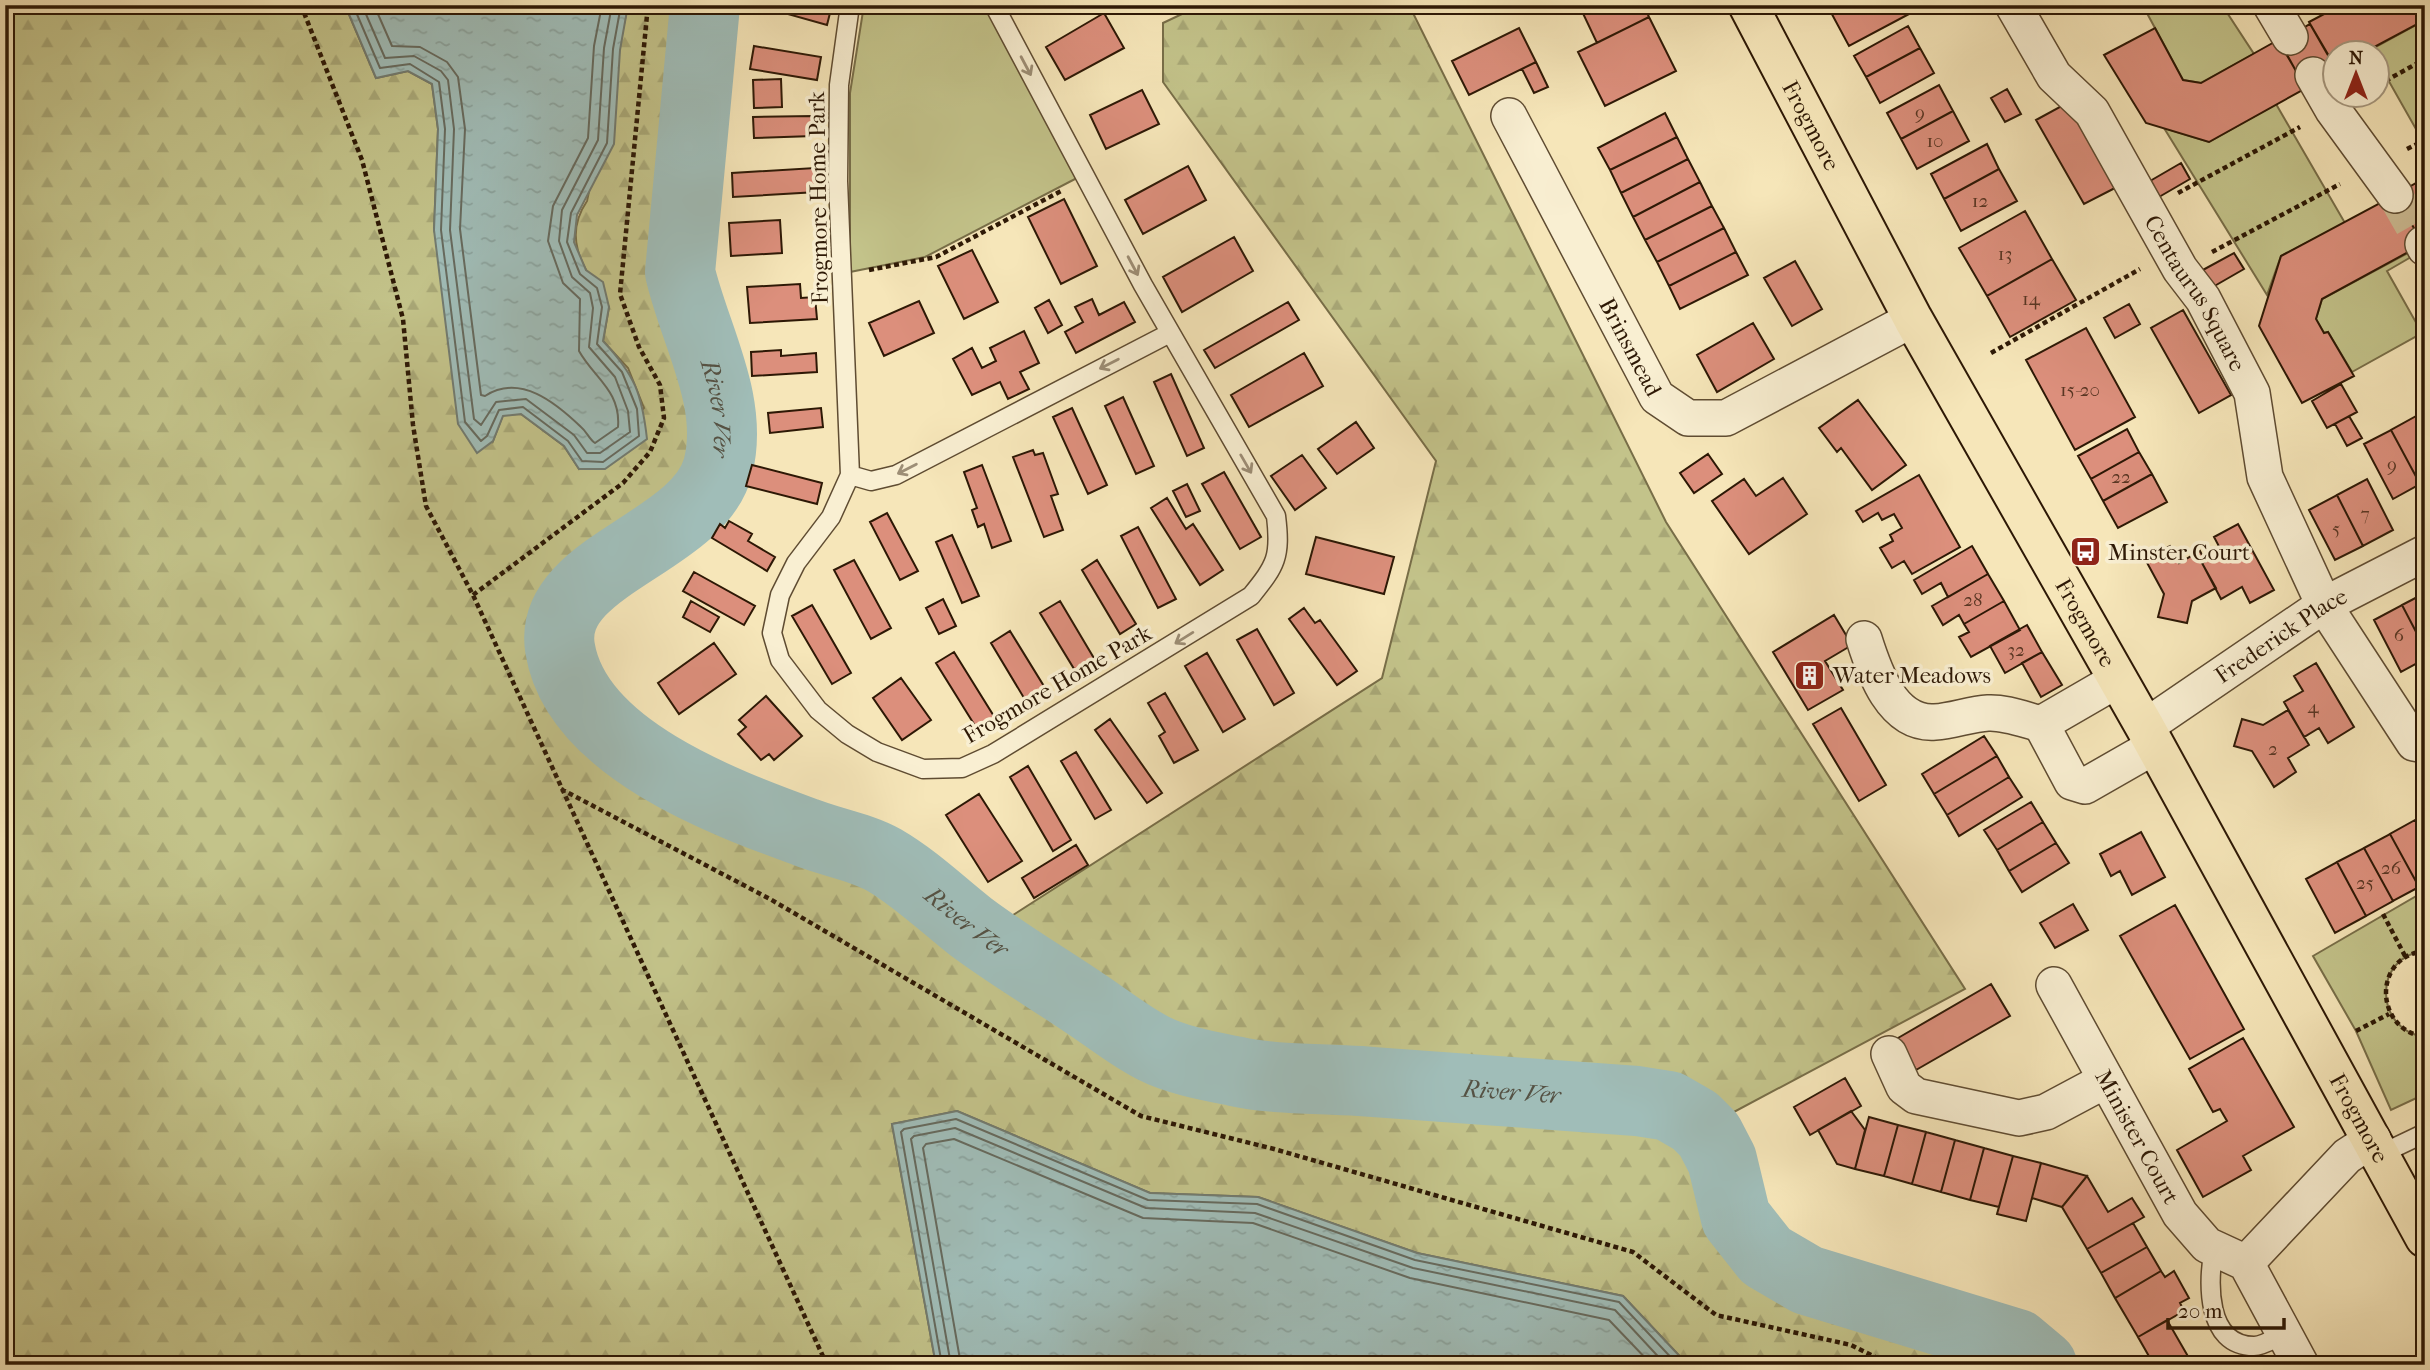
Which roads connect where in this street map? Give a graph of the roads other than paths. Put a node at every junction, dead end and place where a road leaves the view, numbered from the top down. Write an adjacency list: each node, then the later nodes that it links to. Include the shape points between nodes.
1 (850, 5): 12 (lane, Frogmore Home Park, via 839,85 838,181)
2 (994, 5): 11 (lane, Frogmore Home Park, one-way to 11)
3 (1748, 5): 10 (main road, Frogmore)
4 (2013, 5): 14 (street, Centaurus Square, via 2054,76 2092,112 2175,260 2203,299 2252,393 2265,477)
5 (2271, 5): 6 (street)
6 (2290, 37)
7 (2313, 75): 9 (street)
8 (1509, 116): 10 (street, Brinsmead, via 1657,397 1688,418 1726,418)
9 (2395, 195)
10 (1913, 319): 16 (main road, Frogmore)
11 (1170, 333): 12 (lane, one-way to 12, via 896,475 871,481); 12 (lane, Frogmore Home Park, one-way to 12, via 1276,516 1279,546 1271,571 1239,604 1057,718 962,768 923,769 877,752 846,734 818,710 780,660 772,633 780,596 796,563 831,517)
12 (850, 475)
13 (2425, 553): 14 (street, Frederick Place)
14 (2325, 605): 18 (street, Frederick Place); 19 (street, Centaurus Square, via 2414,743)
15 (1864, 639): 17 (street, via 1891,701 1908,716 1932,723 1991,713)
16 (2117, 680): 17 (street); 18 (main road, Frogmore)
17 (2041, 724): 18 (street, Frederick Place, via 2072,782 2085,786)
18 (2150, 736): 24 (main road, Frogmore)
19 (2425, 745)
20 (2054, 985): 22 (street, Minister Court)
21 (1889, 1054): 22 (street, via 1904,1087 1916,1096 2019,1118 2046,1112)
22 (2106, 1080): 26 (street, Minister Court, via 2180,1214)
23 (2425, 1133): 24 (lane)
24 (2377, 1146): 25 (main road, Frogmore); 27 (street, via 2347,1156)
25 (2425, 1238)
26 (2214, 1248): 27 (street, Minister Court); 28 (lane, via 2211,1311 2221,1327 2235,1343 2256,1347)
27 (2246, 1264): 28 (street)
28 (2284, 1334): 29 (street)
29 (2301, 1365)

